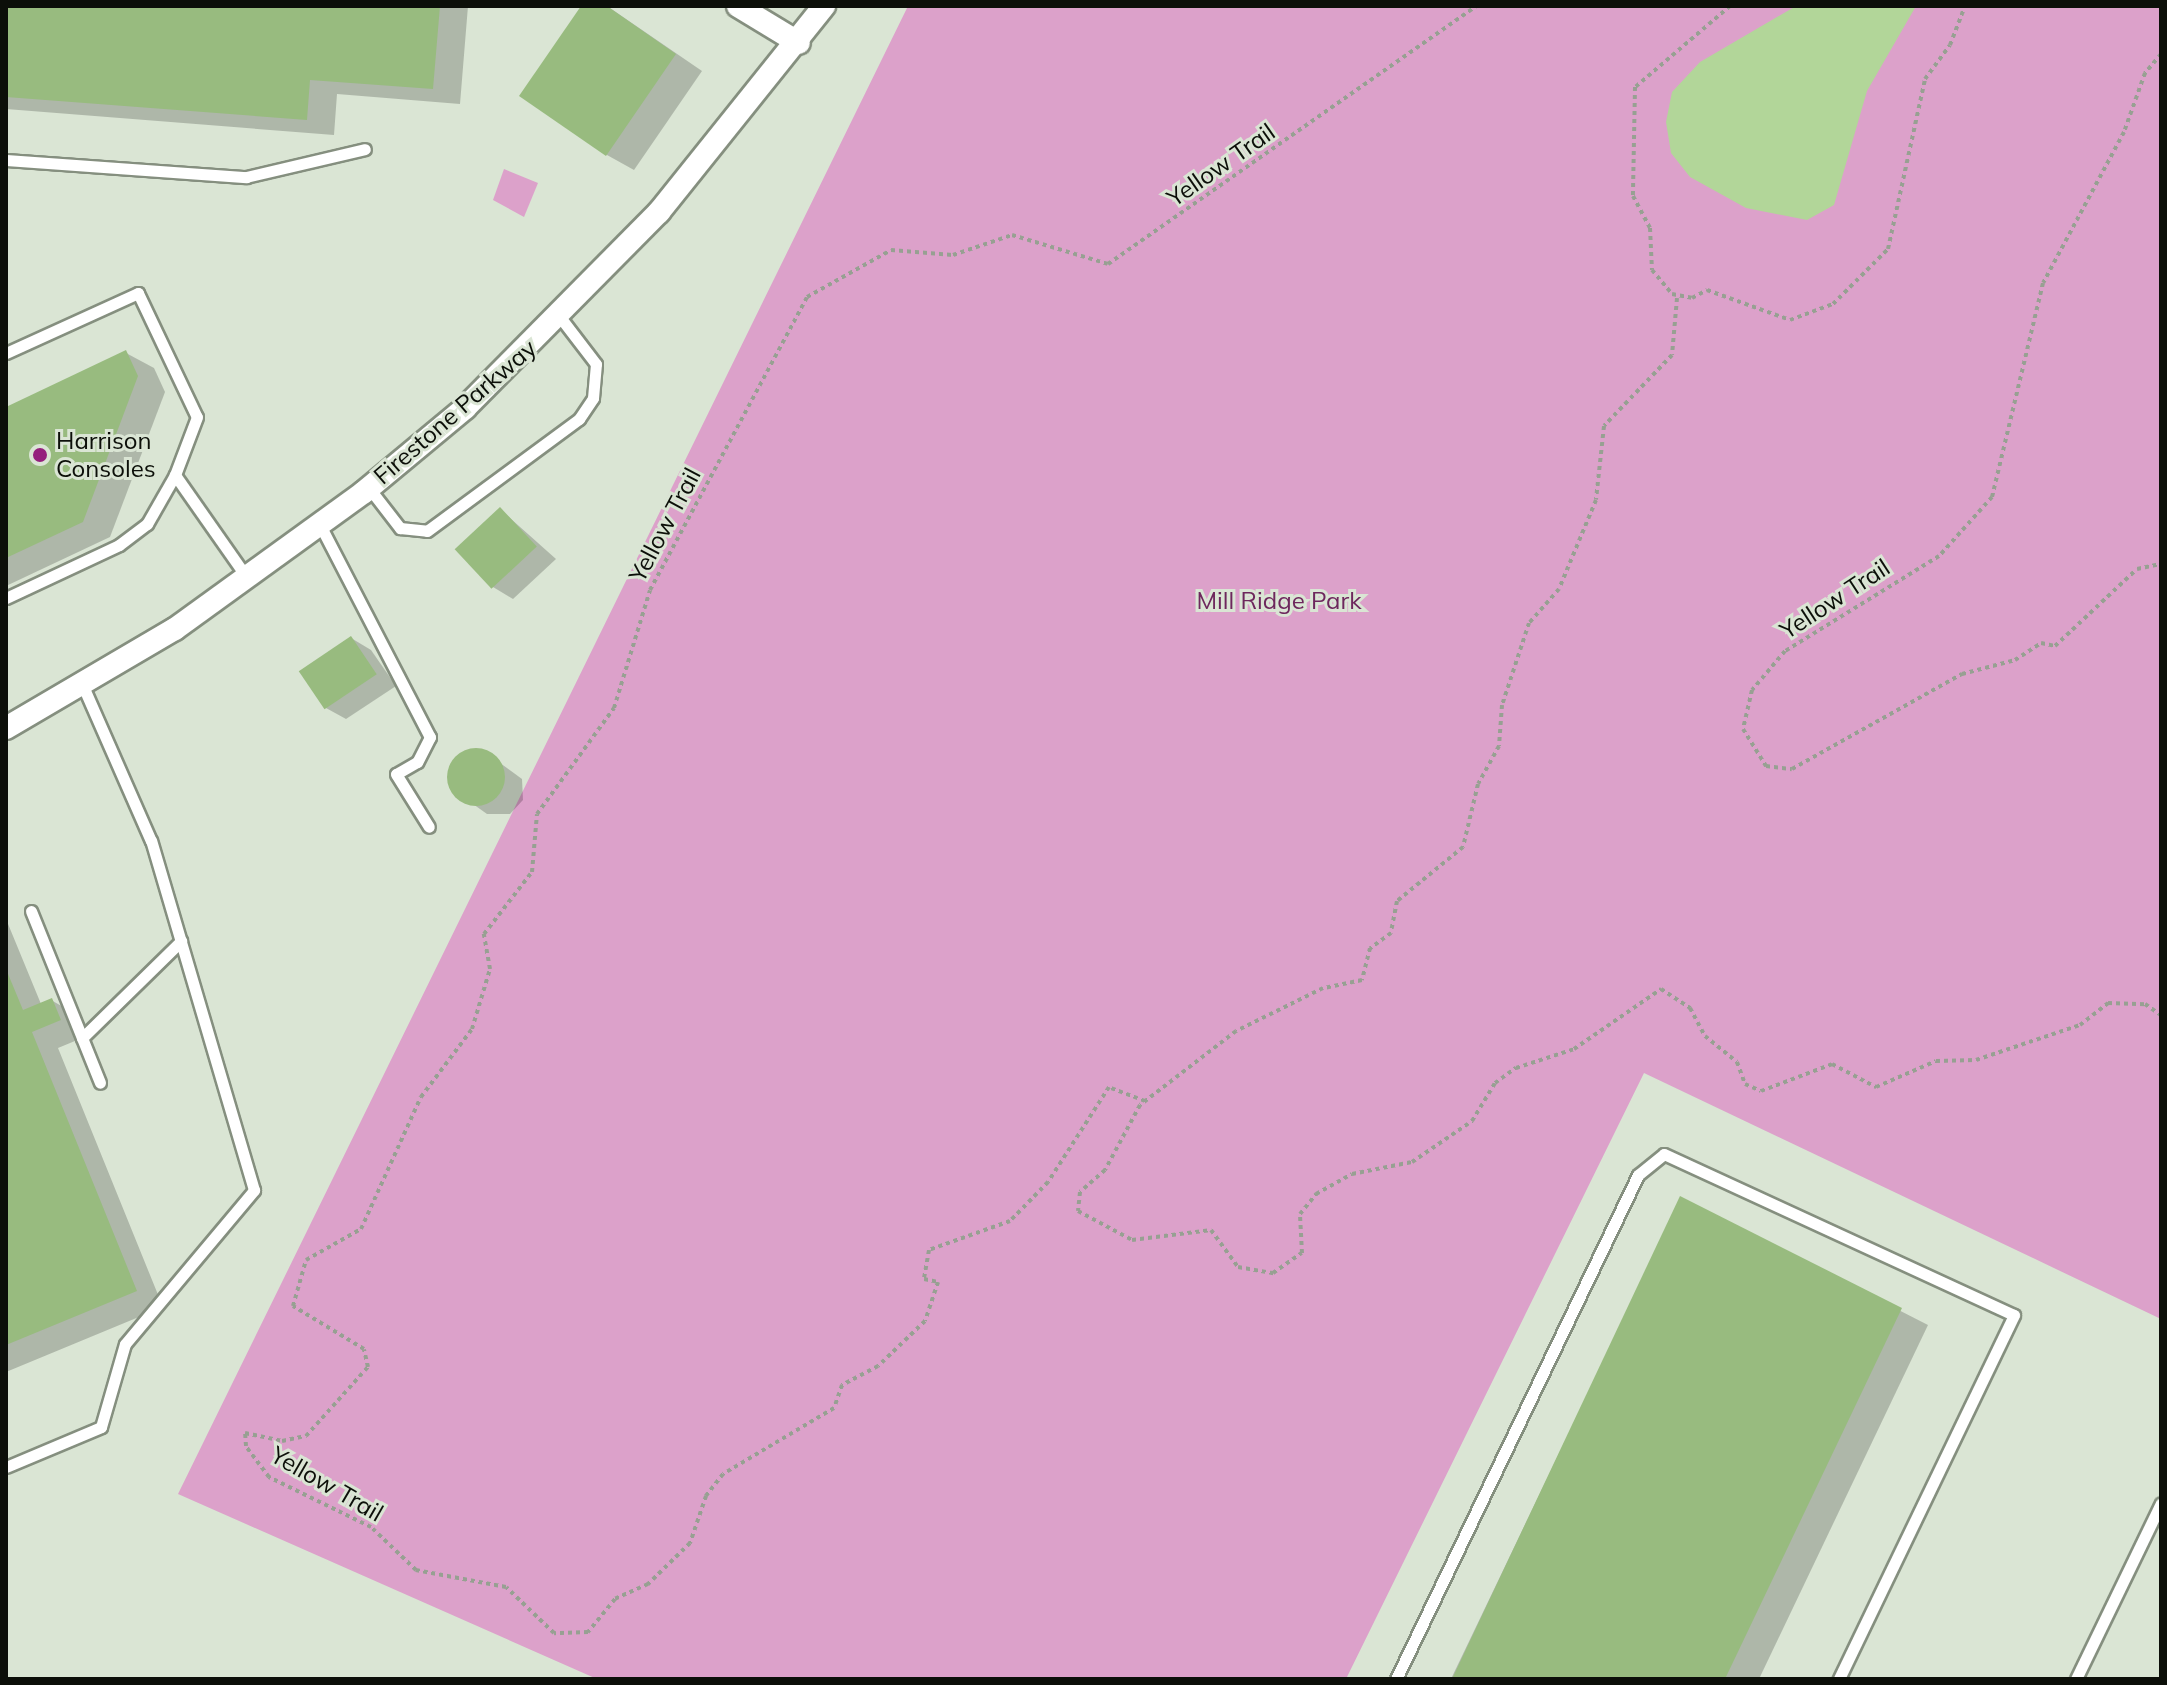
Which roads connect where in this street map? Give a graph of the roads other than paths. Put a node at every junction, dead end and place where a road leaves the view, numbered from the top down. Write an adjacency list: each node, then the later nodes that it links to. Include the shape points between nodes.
1 (738, 6): 3 (street)
2 (824, 6): 3 (street, Firestone Parkway)
3 (799, 43): 6 (street, Firestone Parkway, via 659,212)
4 (365, 149): 5 (lane, via 246,177)
5 (6, 160)
6 (560, 317): 9 (street, Firestone Parkway); 9 (lane, via 596,364 593,398 579,419 427,531 400,528)
7 (6, 353): 8 (lane, via 138,293 197,417)
8 (175, 475): 11 (lane); 12 (lane, via 147,524 119,545)
9 (369, 488): 10 (street, Firestone Parkway)
10 (320, 525): 11 (street, Firestone Parkway); 15 (lane, via 430,737 417,762 396,774)
11 (247, 578): 13 (street, Firestone Parkway)
12 (6, 598)
13 (83, 686): 14 (street, Firestone Parkway); 17 (lane, via 141,812)
14 (6, 728)
15 (429, 827)
16 (31, 911): 18 (lane)
17 (181, 941): 18 (lane); 20 (lane, via 254,1190 125,1344 101,1427)
18 (82, 1038): 19 (lane)
19 (100, 1083)
20 (6, 1467)
21 (2161, 1503): 24 (lane)
22 (1396, 1679): 23 (lane, via 1638,1175 1664,1154 2014,1315)
23 (1839, 1679)
24 (2076, 1679)

